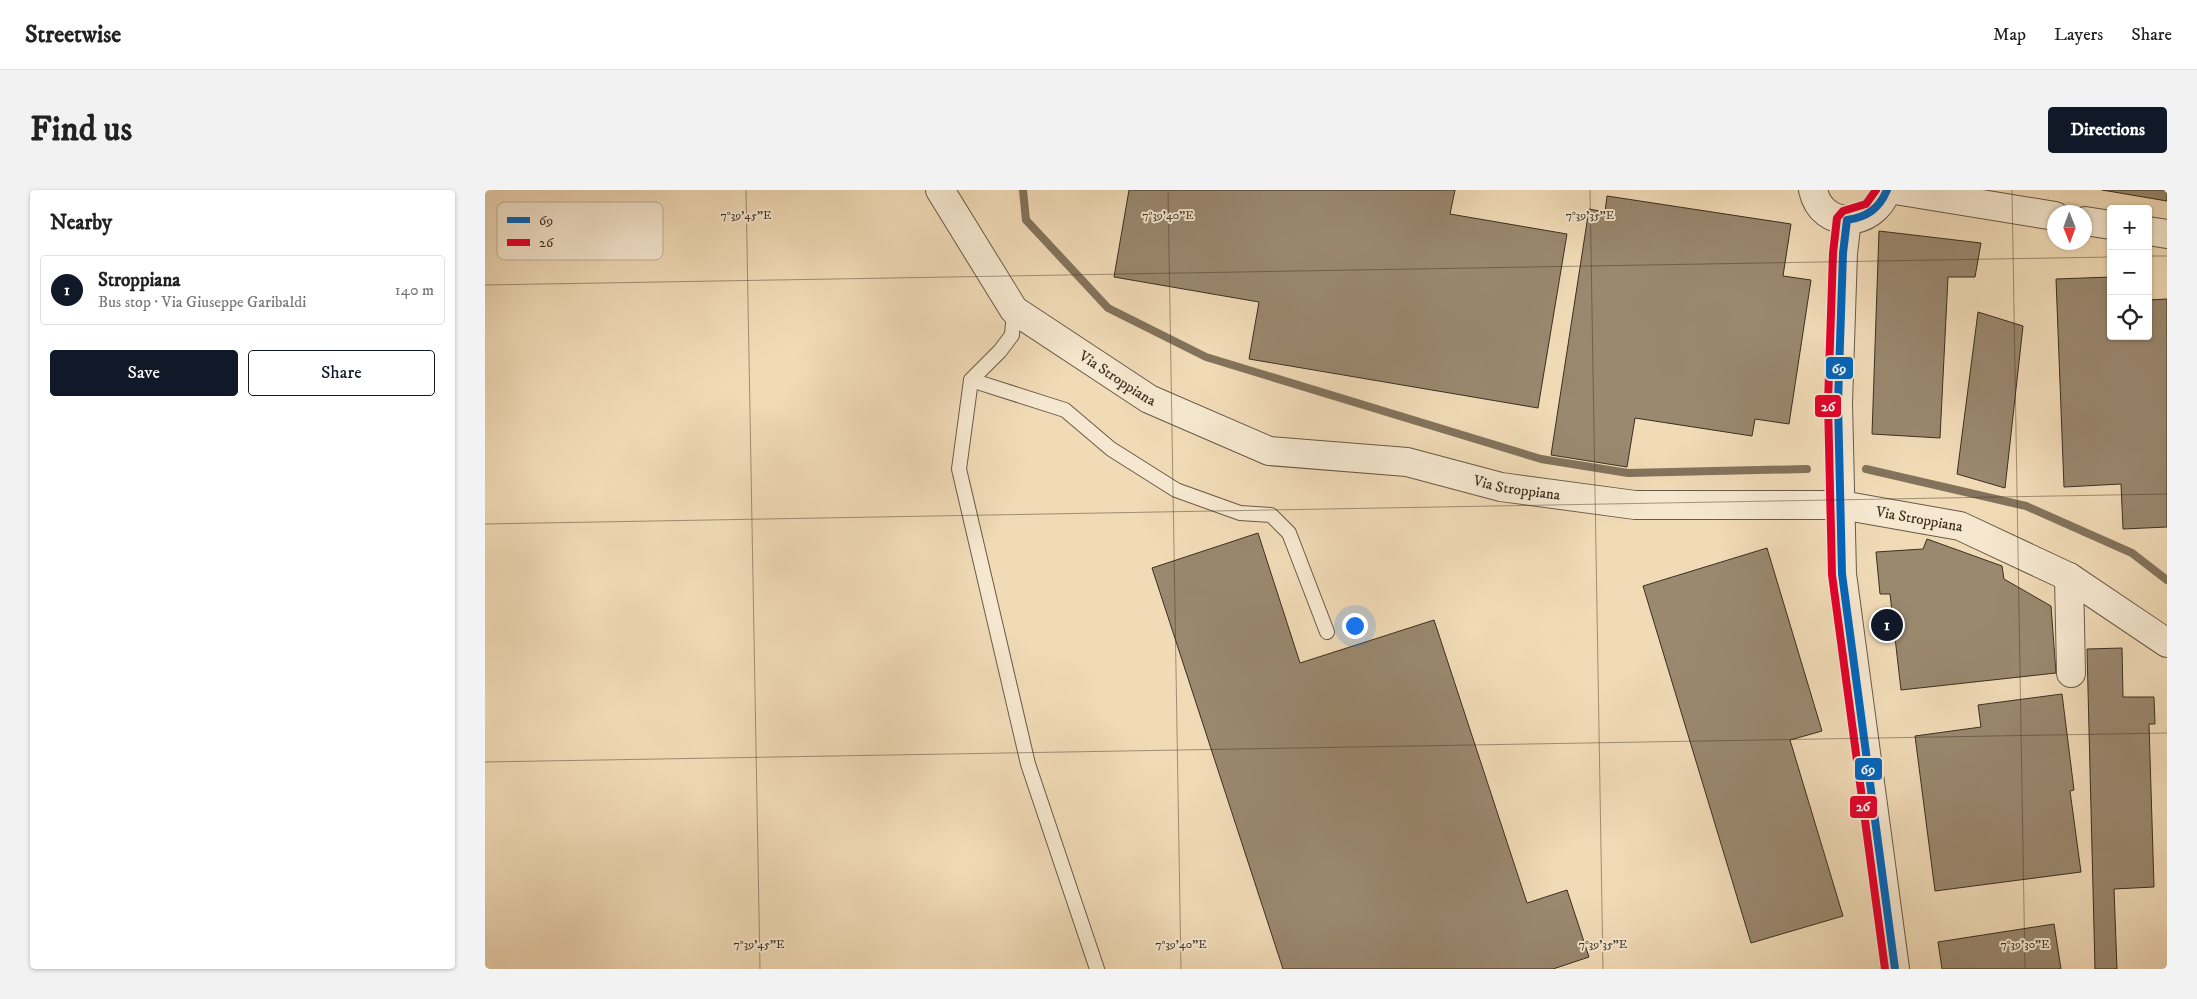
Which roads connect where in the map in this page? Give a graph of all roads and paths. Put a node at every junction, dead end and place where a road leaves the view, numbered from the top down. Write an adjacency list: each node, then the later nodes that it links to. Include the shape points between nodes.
1 (940, 190): 11 (street, Via Stroppiana)
2 (1813, 190): 6 (street, via 1823,210)
3 (1887, 190): 6 (street, via 1884,199 1868,215)
4 (1895, 190): 5 (street)
5 (2047, 215)
6 (1847, 220): 13 (street, via 1838,403)
7 (2092, 222): 8 (street)
8 (2107, 224)
9 (2152, 232): 10 (street)
10 (2167, 234)
11 (1015, 310): 12 (lane, via 1013,335); 13 (street, Via Stroppiana, via 1149,399 1269,452 1407,462 1501,487 1635,505)
12 (971, 380): 15 (lane, via 1065,410 1111,449 1177,490 1240,513 1271,515 1289,533); 18 (lane, via 959,469 1028,764)
13 (1841, 505): 14 (street, Via Stroppiana, via 1960,526); 19 (street, via 1843,574)
14 (2069, 576): 16 (street, Via Stroppiana); 17 (street)
15 (1327, 632)
16 (2167, 644)
17 (2071, 673)
18 (1097, 969)
19 (1895, 969)

